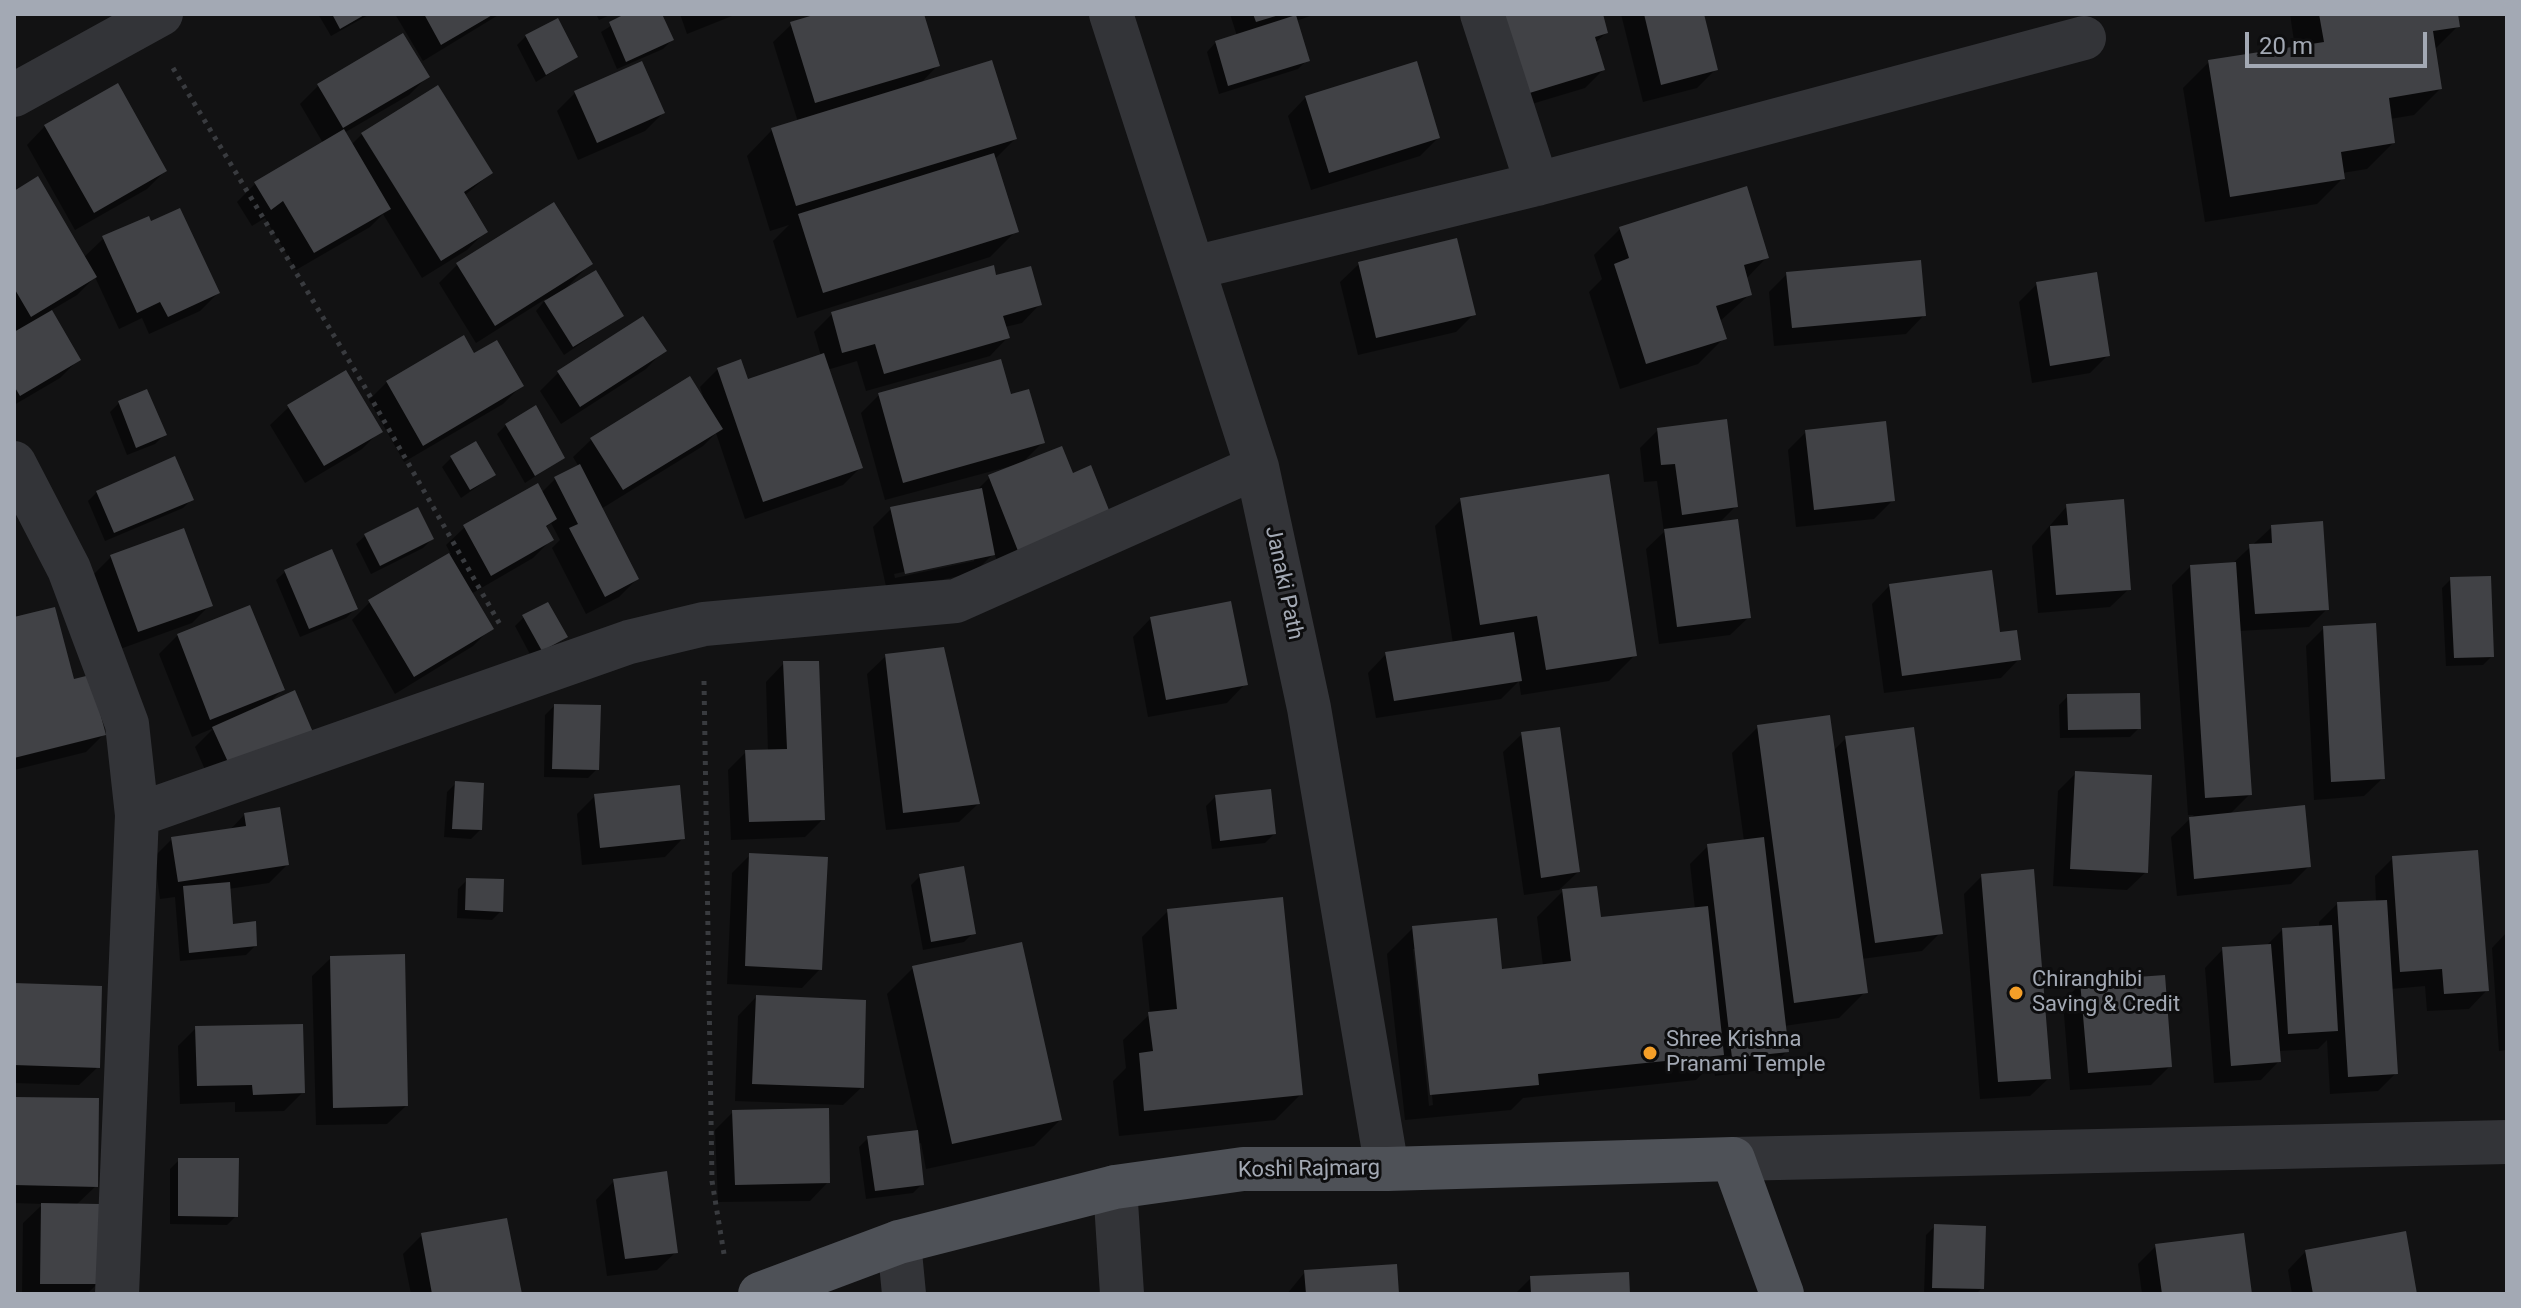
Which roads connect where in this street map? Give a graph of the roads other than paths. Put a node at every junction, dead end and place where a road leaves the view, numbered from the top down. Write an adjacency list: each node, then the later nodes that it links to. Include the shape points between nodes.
1 (1111, 14): 7 (street, Janaki Path)
2 (1482, 14): 6 (street)
3 (154, 18): 5 (street)
4 (2084, 38): 6 (street)
5 (14, 95)
6 (1537, 184): 7 (street)
7 (1193, 268): 9 (street, Janaki Path)
8 (14, 463): 10 (street, via 69,569 127,724)
9 (1257, 467): 10 (street, via 956,601 704,624 629,642); 13 (street, Janaki Path, via 1309,708)
10 (137, 815): 16 (street)
11 (2507, 1142): 12 (street)
12 (1733, 1159): 13 (main road, Koshi Rajmarg); 20 (main road)
13 (1387, 1169): 14 (main road, Koshi Rajmarg, via 1243,1169)
14 (1115, 1187): 15 (main road, Koshi Rajmarg); 19 (street)
15 (899, 1242): 17 (main road, Koshi Rajmarg); 18 (street)
16 (117, 1294)
17 (760, 1294)
18 (904, 1294)
19 (1122, 1294)
20 (1782, 1294)

